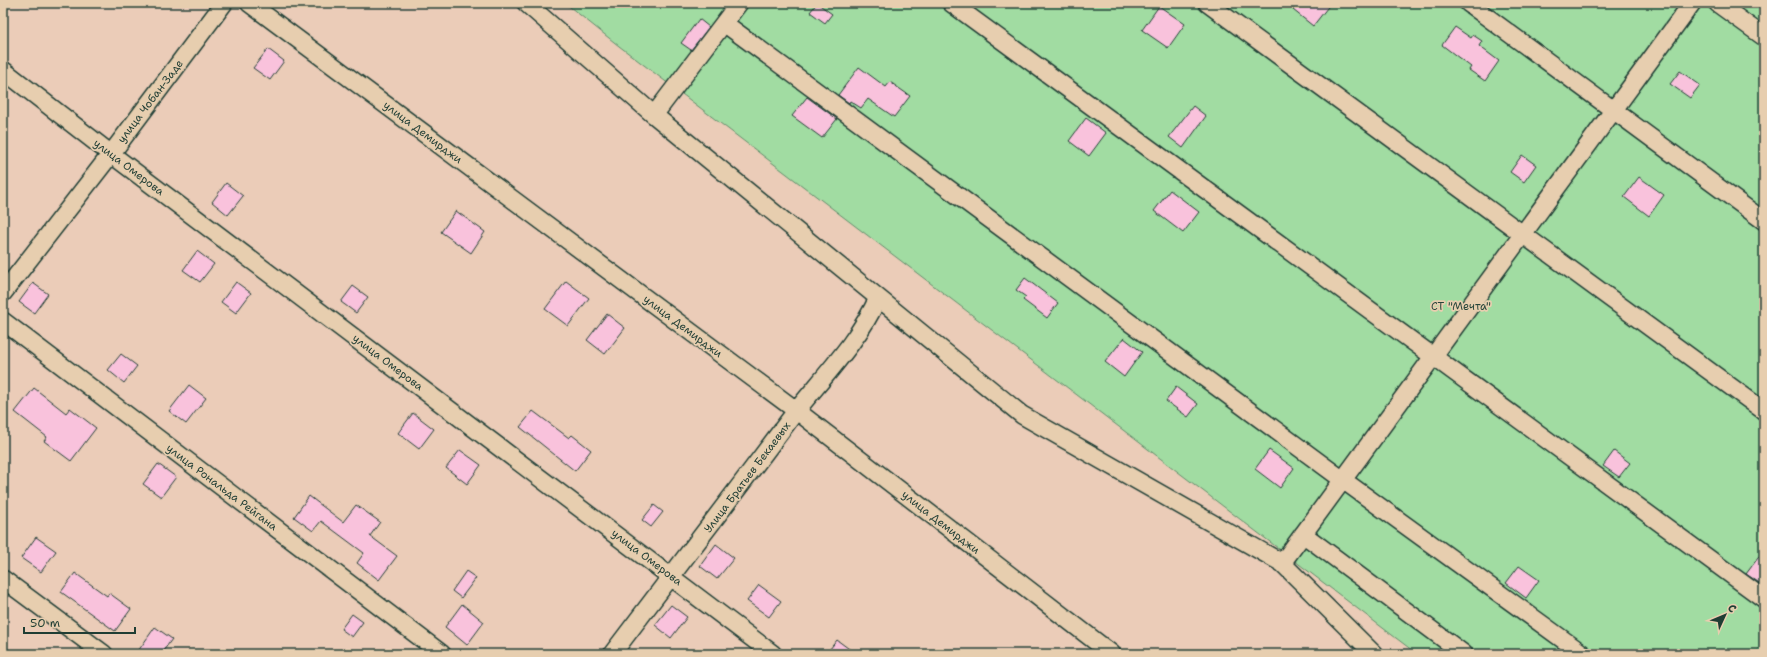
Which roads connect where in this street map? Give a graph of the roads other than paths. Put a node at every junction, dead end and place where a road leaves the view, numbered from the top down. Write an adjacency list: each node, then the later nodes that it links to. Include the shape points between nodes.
1 (224, 3): 15 (street, улица Чобан-Заде)
2 (249, 3): 22 (street, улица Демирджи)
3 (526, 3): 14 (street)
4 (739, 3): 10 (street)
5 (951, 3): 21 (street)
6 (1207, 3): 17 (street)
7 (1468, 3): 13 (street)
8 (1692, 3): 13 (street)
9 (1717, 3): 11 (street)
10 (724, 22): 14 (street); 24 (street)
11 (1764, 37)
12 (3, 70): 15 (street, улица Омерова)
13 (1614, 110): 16 (street); 17 (street)
14 (654, 115): 19 (street)
15 (111, 154): 18 (street, улица Чобан-Заде); 27 (street, улица Омерова)
16 (1764, 221)
17 (1523, 234): 21 (street); 23 (street)
18 (3, 293)
19 (878, 298): 22 (street, Улица Братьев Бекаевых, via 871,315 856,337); 26 (street, via 1022,414)
20 (3, 321): 31 (street, улица Рональда Рейгана)
21 (1434, 356): 24 (street); 29 (street)
22 (797, 411): 27 (street, Улица Братьев Бекаевых); 34 (street, улица Демирджи)
23 (1764, 411)
24 (1343, 480): 25 (street); 37 (street)
25 (1303, 534): 26 (street); 36 (street)
26 (1282, 563): 35 (street)
27 (671, 576): 32 (street, Улица Братьев Бекаевых); 33 (street, улица Омерова)
28 (3, 579): 30 (street)
29 (1764, 599)
30 (104, 654)
31 (442, 654)
32 (612, 654)
33 (773, 654)
34 (1112, 654)
35 (1374, 654)
36 (1464, 654)
37 (1583, 654)

